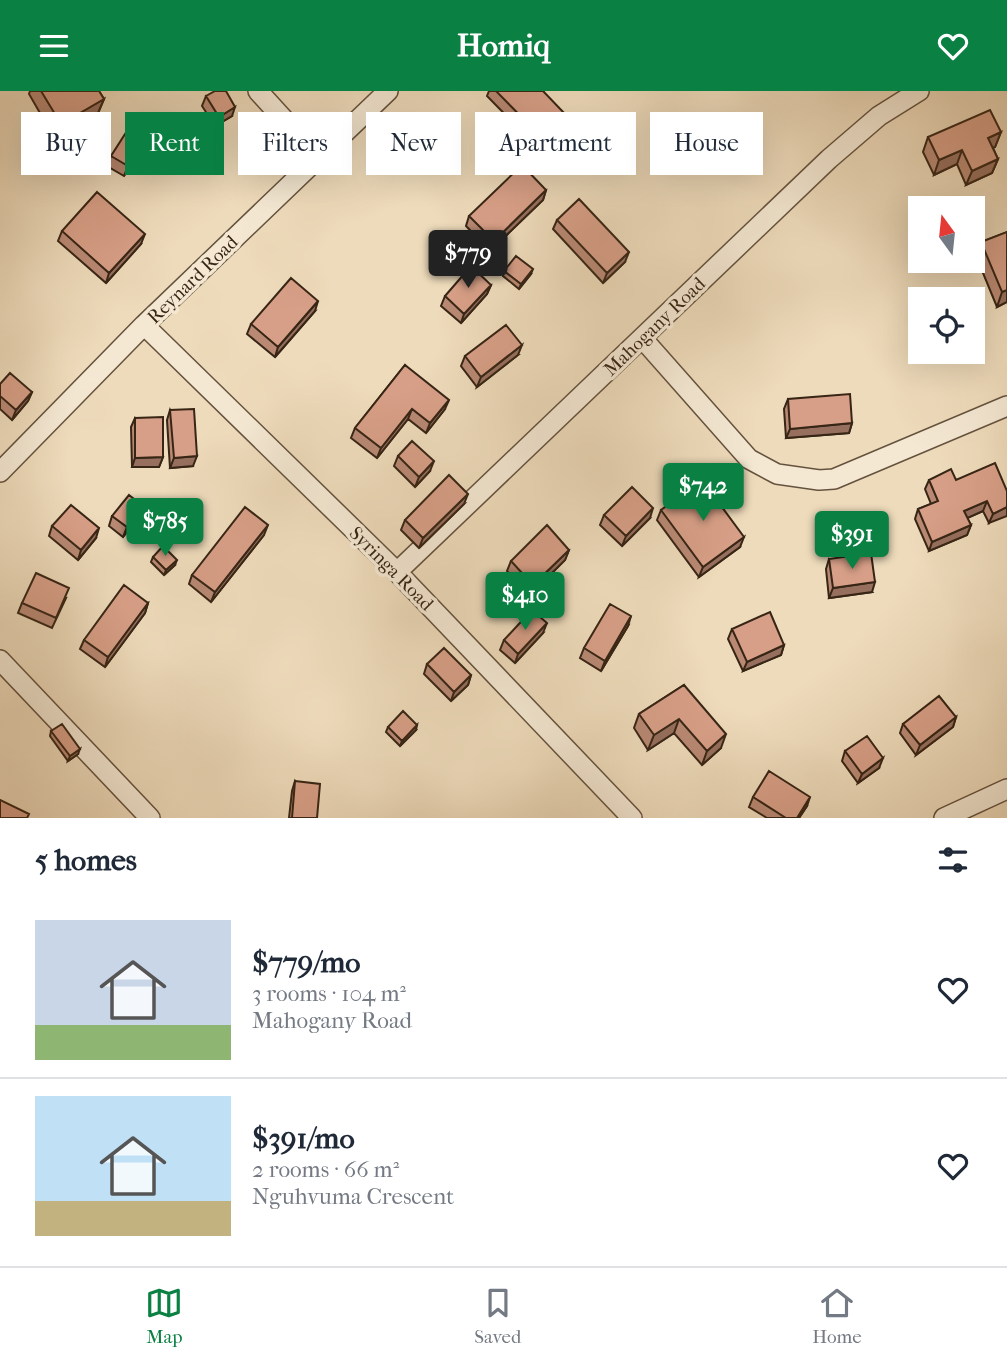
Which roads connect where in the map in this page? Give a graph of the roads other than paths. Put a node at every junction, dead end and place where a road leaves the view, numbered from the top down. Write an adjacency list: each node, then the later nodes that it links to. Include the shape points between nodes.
1 (258, 91): 4 (street)
2 (388, 91): 5 (street, Reynard Road)
3 (919, 91): 8 (street, Mahogany Road, via 880,116 829,159)
4 (277, 112)
5 (352, 125)
6 (299, 175): 7 (street, Reynard Road)
7 (144, 325): 10 (street, Reynard Road); 11 (street, Syringa Road)
8 (642, 338): 9 (street, via 749,459 778,474 834,479); 11 (street, Mahogany Road)
9 (1007, 406)
10 (0, 472)
11 (397, 572): 15 (street, Syringa Road)
12 (0, 660): 14 (street)
13 (1007, 789): 16 (street)
14 (150, 818)
15 (632, 818)
16 (944, 818)

